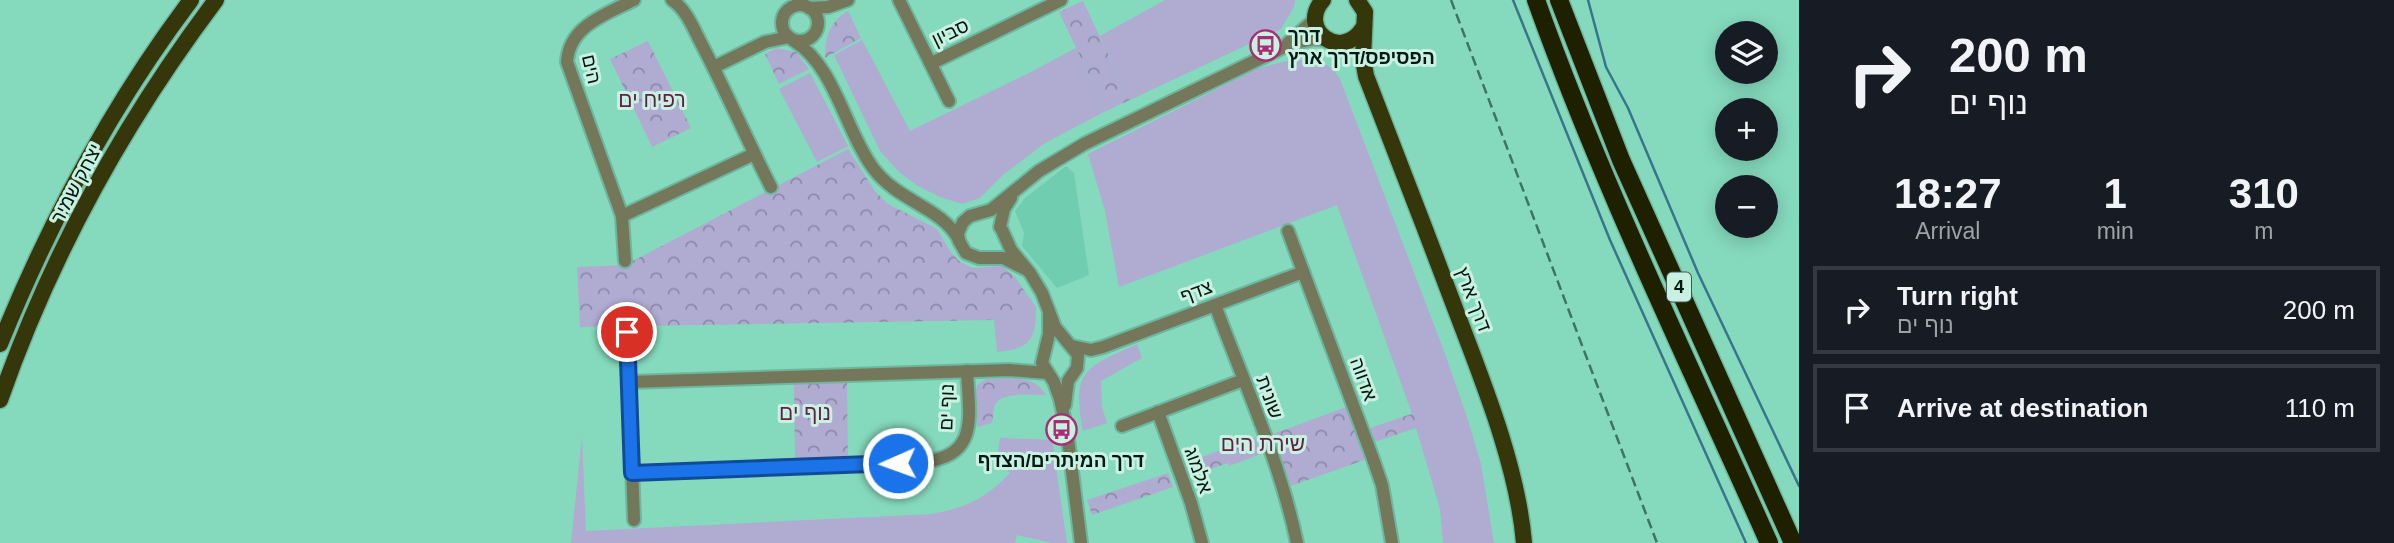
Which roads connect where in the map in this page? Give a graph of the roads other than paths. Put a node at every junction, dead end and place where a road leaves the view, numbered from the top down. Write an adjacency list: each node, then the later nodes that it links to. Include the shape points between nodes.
1 (191, 0): 44 (main road, יצחק שמיר, via 124,97 85,165 43,245)
2 (216, 0): 54 (main road, יצחק שמיר, via 141,108 103,175 61,254)
3 (634, 0): 32 (street, הים, via 582,28 568,53 570,71)
4 (672, 0): 24 (street, via 686,15)
5 (899, 0): 22 (street, סביון)
6 (1061, 0): 22 (street, סביון)
7 (1357, 0): 17 (main road, דרך ארץ, via 1364,12)
8 (1525, 0): 27 (highway)
9 (1536, 0): 27 (highway, 4)
10 (1561, 0): 66 (highway, 4, via 1621,160)
11 (845, 1): 14 (street); 16 (street)
12 (789, 4): 14 (street); 15 (street)
13 (1319, 6): 20 (main road, דרך ארץ, via 1321,34); 21 (street)
14 (809, 8): 16 (street, via 816,16)
15 (782, 23): 18 (street); 19 (street)
16 (817, 28): 18 (street, via 810,38); 23 (street)
17 (1363, 28): 20 (main road, via 1352,40); 25 (main road, דרך ארץ)
18 (791, 39): 19 (street); 23 (street)
19 (765, 42): 24 (street)
20 (1331, 42): 21 (street, via 1304,41); 25 (main road, דרך ארץ, via 1347,52)
21 (1279, 49): 30 (street, via 1084,144)
22 (932, 63): 26 (street, סביון)
23 (819, 65): 33 (street, via 875,171 892,189)
24 (713, 67): 28 (street)
25 (1366, 76): 64 (main road, דרך ארץ, via 1480,376 1512,476)
26 (950, 101)
27 (1591, 145): 65 (highway, 4)
28 (754, 154): 29 (street); 32 (street)
29 (771, 187)
30 (1019, 187): 31 (street, via 991,210); 34 (street, via 1004,209)
31 (974, 215): 33 (street); 34 (street, via 996,219); 36 (street, via 960,227)
32 (622, 216): 38 (street, הים)
33 (939, 216): 36 (street)
34 (1001, 229): 37 (street, via 999,248); 39 (street)
35 (1288, 231): 40 (street, אדווה)
36 (959, 241): 37 (street, via 966,253)
37 (986, 257): 39 (street, via 1003,258)
38 (625, 261)
39 (1027, 270): 42 (street)
40 (1303, 272): 41 (street, צדף); 63 (street, אדווה, via 1382,485)
41 (1215, 305): 46 (street, צדף); 52 (street, שונית)
42 (1049, 311): 45 (street, via 1055,327); 47 (street)
43 (627, 332): 53 (street)
44 (0, 344)
45 (1070, 344): 46 (street, צדף, via 1091,350); 47 (street, via 1057,341); 50 (street, via 1078,355)
46 (1103, 347): 50 (street, צדף)
47 (1044, 351): 48 (street, נוף ים); 51 (street, via 1042,363)
48 (1009, 370): 49 (street, נוף ים); 51 (street, נוף ים)
49 (967, 371): 53 (street, נוף ים); 58 (street, נוף ים, via 966,437 943,459)
50 (1074, 371): 51 (street, via 1062,379); 56 (street, via 1065,399)
51 (1048, 374): 56 (street, via 1058,391)
52 (1243, 380): 55 (street); 62 (street, שונית, via 1282,486)
53 (629, 382): 58 (street)
54 (0, 400)
55 (1158, 412): 57 (street); 61 (street, אלמוג)
56 (1065, 423): 60 (street)
57 (1122, 426)
58 (632, 473): 59 (street)
59 (634, 520)
60 (1081, 543)
61 (1202, 543)
62 (1297, 543)
63 (1392, 543)
64 (1524, 543)
65 (1769, 543)
66 (1793, 543)

